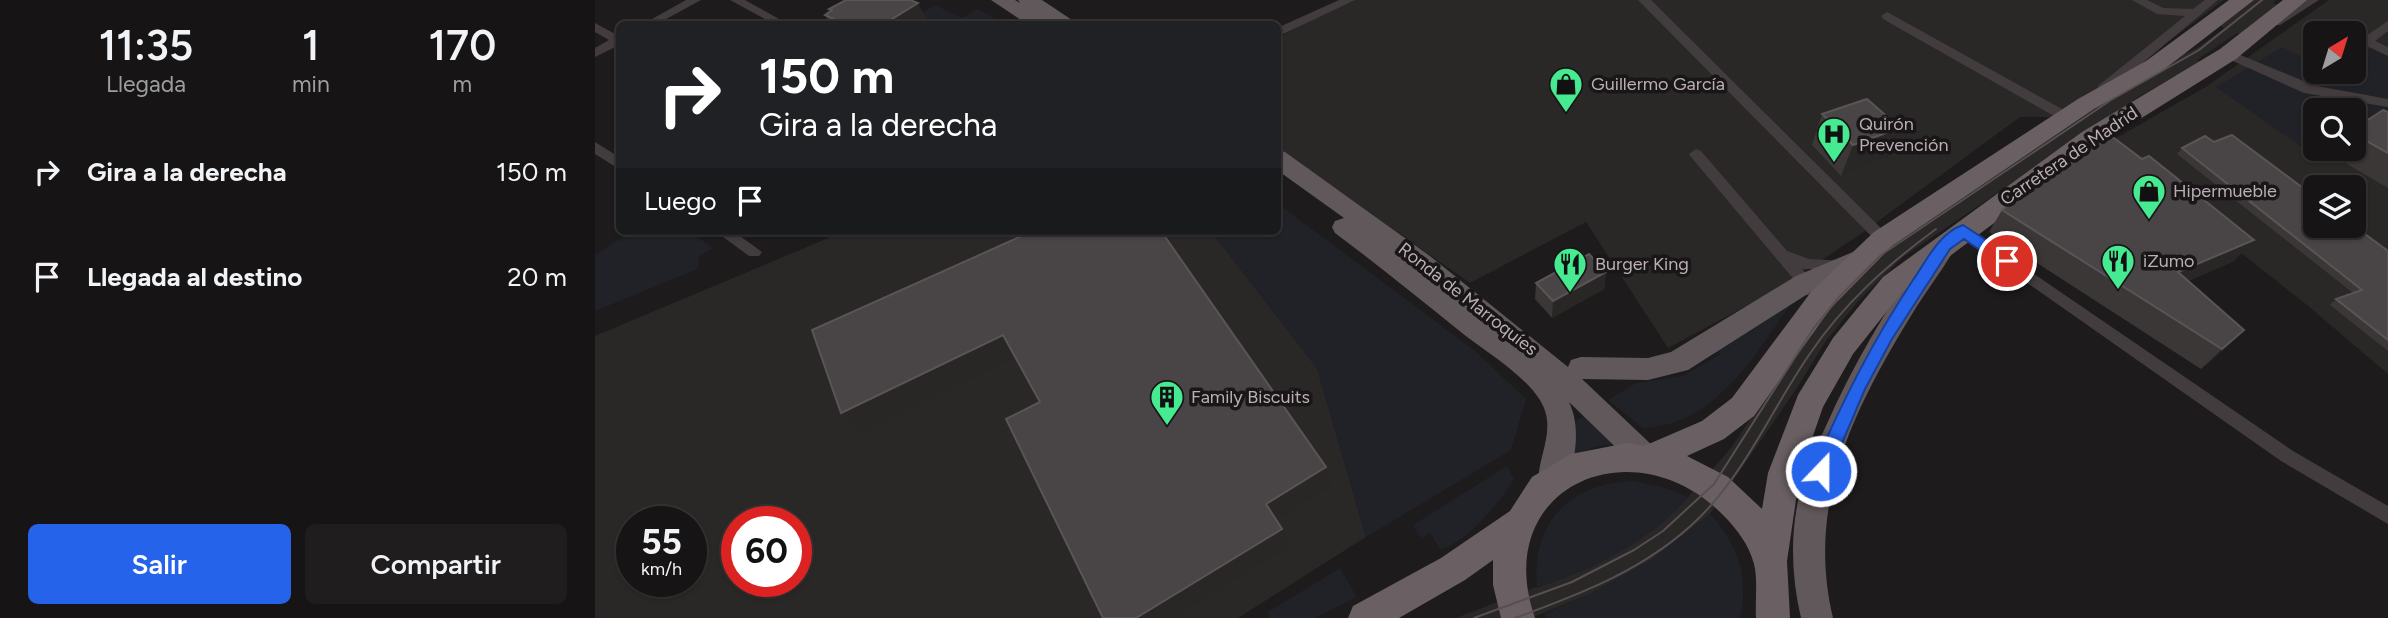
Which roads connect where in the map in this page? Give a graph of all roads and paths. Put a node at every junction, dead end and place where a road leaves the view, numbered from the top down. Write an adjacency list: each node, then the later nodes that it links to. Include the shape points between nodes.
1 (695, 0): 15 (street)
2 (736, 0): 16 (street)
3 (1001, 0): 17 (main road)
4 (1028, 0): 18 (main road)
5 (1348, 0): 22 (street)
6 (1644, 0): 41 (street)
7 (2138, 0): 12 (street)
8 (2212, 0): 13 (street)
9 (2243, 0): 33 (highway, Carretera de Madrid, via 2154,66)
10 (2296, 0): 21 (highway, Carretera de Madrid)
11 (2313, 0): 21 (street)
12 (2161, 11): 13 (street); 23 (street)
13 (2194, 13): 23 (street)
14 (1887, 16): 33 (street)
15 (655, 21)
16 (776, 21)
17 (1035, 21)
18 (1062, 21)
19 (2388, 25): 25 (street)
20 (595, 27): 24 (street)
21 (2264, 28): 29 (highway, Carretera de Madrid)
22 (1281, 31)
23 (2171, 31): 33 (street)
24 (616, 39)
25 (2366, 41): 27 (street)
26 (616, 42): 28 (street)
27 (2388, 51)
28 (595, 53)
29 (2228, 54): 31 (street); 40 (highway, Carretera de Madrid, via 2091,138)
30 (2312, 84): 31 (street)
31 (2309, 90): 32 (street)
32 (2388, 103)
33 (2076, 110): 41 (highway, Carretera de Madrid)
34 (595, 147): 37 (street)
35 (1696, 154): 43 (street)
36 (1281, 161): 47 (main road, Ronda de Marroquíes, via 1499,322)
37 (616, 162)
38 (1281, 182): 48 (main road, Ronda de Marroquíes, via 1532,374 1557,408 1561,426)
39 (728, 235): 42 (street)
40 (1954, 238): 49 (street, via 2287,456); 51 (highway, Carretera de Madrid, via 1893,284 1868,312 1809,404 1784,473); 55 (main road, via 1886,334 1816,485 1809,521 1809,562)
41 (1883, 239): 44 (highway, Carretera de Madrid)
42 (754, 252)
43 (1786, 256): 44 (street, via 1808,265); 45 (street)
44 (1852, 262): 45 (highway, Carretera de Madrid)
45 (1813, 291): 46 (main road, via 1678,362 1648,369); 47 (highway, Carretera de Madrid, via 1758,390 1729,420 1696,439)
46 (1581, 368)
47 (1648, 457): 48 (highway, via 1591,462); 51 (highway, via 1694,472 1723,491 1752,522)
48 (1552, 482): 50 (highway)
49 (2388, 516)
50 (1520, 522): 52 (highway, via 1453,569); 53 (highway, via 1509,569)
51 (1770, 561): 54 (highway, via 1775,586)
52 (1365, 618)
53 (1518, 618)
54 (1773, 618)
55 (1817, 618)

